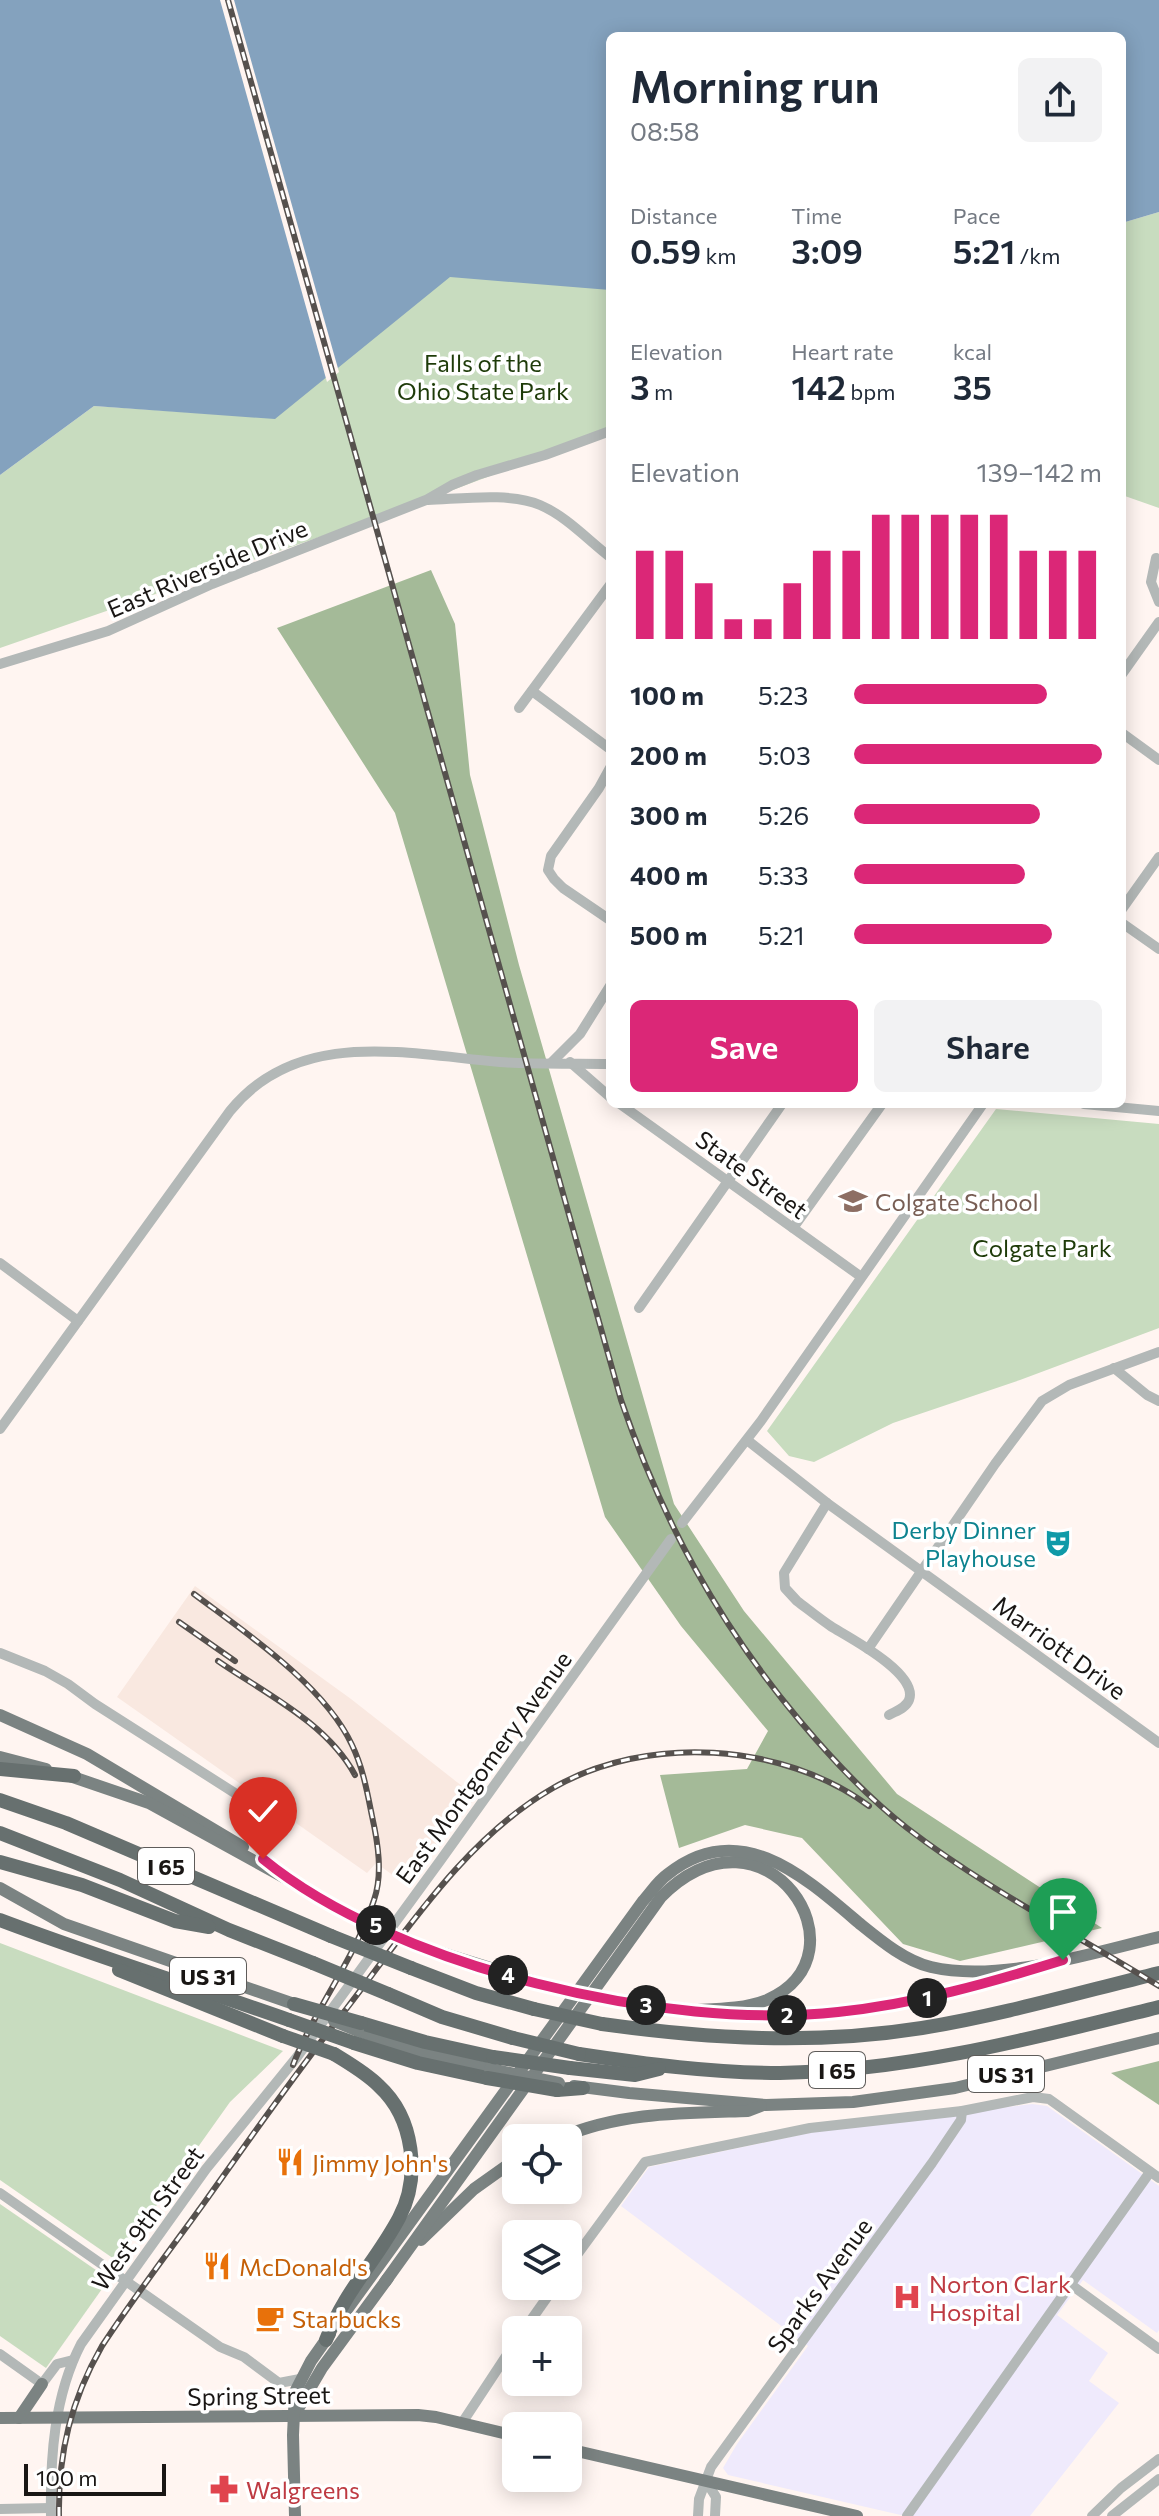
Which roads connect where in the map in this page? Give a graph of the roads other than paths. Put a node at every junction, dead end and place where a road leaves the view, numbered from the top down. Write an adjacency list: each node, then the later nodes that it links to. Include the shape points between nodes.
1 (606, 432): 2 (street, via 477,475)
2 (426, 500): 3 (street, via 492,498 539,504); 8 (street, East Riverside Drive, via 108,631)
3 (606, 554)
4 (1156, 558): 6 (street, via 1151,582)
5 (606, 590): 10 (street)
6 (1159, 602)
7 (1159, 622): 9 (street)
8 (0, 664)
9 (1126, 668)
10 (532, 691): 11 (street); 13 (street)
11 (519, 708)
12 (1126, 736): 14 (street)
13 (606, 746)
14 (1159, 760)
15 (606, 775): 18 (street, via 551,856 548,870)
16 (1159, 857): 17 (street)
17 (1126, 903)
18 (606, 917)
19 (1126, 926): 20 (street)
20 (1159, 949)
21 (606, 992): 22 (street, via 580,1034)
22 (552, 1062): 23 (street); 37 (street, via 353,1050 287,1066 244,1093)
23 (570, 1062): 24 (street); 25 (street)
24 (606, 1064)
25 (606, 1094)
26 (626, 1108): 32 (street, State Street)
27 (779, 1108): 32 (street)
28 (879, 1108): 33 (street)
29 (980, 1108): 35 (street)
30 (1126, 1108): 31 (street)
31 (1159, 1111)
32 (727, 1181): 33 (street, State Street); 36 (street)
33 (793, 1228): 35 (street, State Street)
34 (0, 1263): 37 (street)
35 (860, 1276): 42 (street)
36 (639, 1308)
37 (78, 1321): 41 (street)
38 (1159, 1352): 39 (street)
39 (1114, 1368): 40 (street); 46 (street, via 1042,1401)
40 (1159, 1401)
41 (0, 1429)
42 (747, 1440): 43 (street, Marriott Drive); 44 (street)
43 (827, 1503): 46 (street, Marriott Drive); 47 (street, via 784,1573 785,1588)
44 (682, 1523)
45 (671, 1539): 72 (street, East Montgomery Avenue)
46 (921, 1572): 47 (street); 51 (street, Marriott Drive)
47 (868, 1649): 50 (street, via 904,1678 910,1694 906,1705)
48 (0, 1653): 56 (street, via 68,1684)
49 (0, 1715): 59 (main road, via 136,1781 263,1859)
50 (889, 1715)
51 (1159, 1743)
52 (0, 1757): 54 (main road)
53 (0, 1769): 54 (highway)
54 (74, 1776): 59 (main road, via 149,1803)
55 (0, 1800): 66 (highway, I 65, bridge, via 476,1993 602,2024 736,2039 859,2036 986,2015)
56 (252, 1804)
57 (0, 1833): 62 (highway, I 65)
58 (0, 1862): 62 (highway, via 82,1885 175,1921)
59 (294, 1884): 69 (main road, bridge, via 426,1948 552,1987)
60 (0, 1888): 67 (main road, US 31, via 64,1924)
61 (0, 1920): 64 (highway)
62 (229, 1930): 73 (highway, I 65, bridge, via 442,2017 579,2054)
63 (1159, 1937): 65 (main road)
64 (80, 1950): 70 (highway, bridge, via 289,2020); 86 (highway, bridge, via 334,2054 382,2088 398,2112 410,2143 412,2178 397,2222 345,2298)
65 (1063, 1960): 69 (main road, via 936,1996 837,2013 753,2016); 86 (main road, via 968,1972 927,1967 881,1940 813,1884 761,1855 715,1851 682,1863 635,1912)
66 (1159, 1973)
67 (294, 2004): 70 (highway, bridge)
68 (1159, 2007): 73 (highway, I 65, via 951,2056 858,2068 779,2073)
69 (694, 2010): 84 (main road, via 764,2001 788,1986 801,1968 809,1936 805,1911 793,1890 772,1872 743,1864 710,1866 687,1875 661,1897)
70 (358, 2032): 74 (highway, via 425,2042); 74 (highway, via 418,2063)
71 (1159, 2038): 76 (main road, US 31, via 955,2088 853,2102)
72 (297, 2057): 83 (street, West 9th Street, via 206,2169)
73 (667, 2066): 74 (highway, bridge, via 635,2075)
74 (490, 2068): 75 (highway, bridge)
75 (583, 2088): 76 (main road, US 31)
76 (766, 2105): 78 (main road, via 748,2111 627,2117)
77 (962, 2111): 80 (street, via 1021,2098 1049,2099); 82 (street, via 810,2128 650,2161 640,2167); 102 (street, Sparks Avenue, via 954,2131 711,2467)
78 (582, 2130)
79 (502, 2169): 84 (main road, via 440,2220)
80 (1154, 2175): 85 (street)
81 (0, 2193): 83 (street)
82 (582, 2248)
83 (127, 2279): 89 (street, West 9th Street); 91 (street, via 279,2383)
84 (385, 2282): 93 (main road)
85 (1070, 2284): 87 (street); 109 (street)
86 (326, 2340): 91 (main road)
87 (1159, 2349)
88 (0, 2354): 92 (street)
89 (73, 2360): 92 (street, via 57,2364); 96 (street, West 9th Street)
90 (502, 2362): 97 (street)
91 (300, 2379): 93 (main road)
92 (42, 2384): 95 (main road)
93 (294, 2415): 96 (main road, Spring Street); 97 (main road, Spring Street, via 418,2415); 105 (main road)
94 (0, 2418): 95 (main road, Spring Street)
95 (19, 2418): 96 (main road, Spring Street)
96 (58, 2418): 104 (street, West 9th Street)
97 (462, 2423): 98 (main road, Spring Street)
98 (502, 2433)
99 (582, 2452): 102 (main road)
100 (1159, 2459): 110 (street)
101 (1159, 2479): 111 (street)
102 (706, 2481): 106 (street, Sparks Avenue); 107 (street, via 716,2497); 108 (main road)
103 (0, 2509): 104 (street)
104 (51, 2512)
105 (295, 2516)
106 (698, 2516)
107 (715, 2516)
108 (857, 2516)
109 (907, 2516)
110 (1092, 2516)
111 (1112, 2516)

